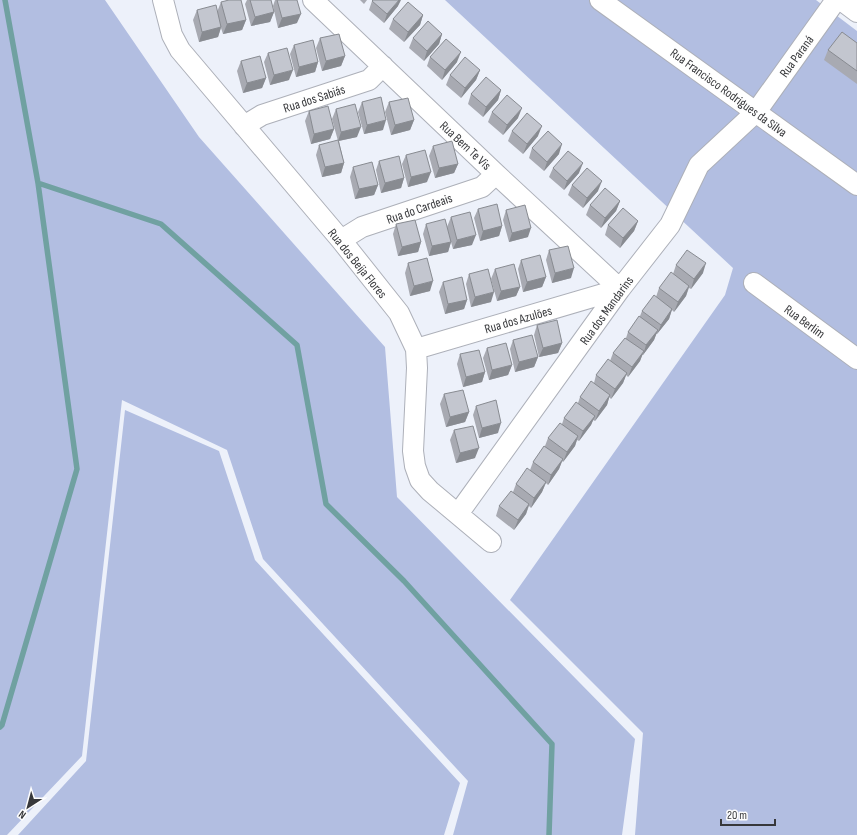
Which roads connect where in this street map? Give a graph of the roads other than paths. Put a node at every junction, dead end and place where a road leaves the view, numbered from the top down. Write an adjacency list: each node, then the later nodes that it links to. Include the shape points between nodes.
1 (163, 0): 9 (street, Rua dos Beija Flores, via 172,35 180,50)
2 (313, 0): 7 (street, Rua Bem Te Vis)
3 (600, 0): 8 (street, Rua Francisco Rodrigues da Silva)
4 (836, 0): 8 (street, Rua Paraná)
5 (841, 0): 6 (street)
6 (857, 12)
7 (383, 66): 9 (street, Rua dos Sabiás, via 369,80 262,115); 10 (street, Rua Bem Te Vis)
8 (756, 112): 11 (street, Rua Francisco Rodrigues da Silva); 14 (street, Rua dos Mandarins, via 699,165 670,225)
9 (244, 126): 12 (street, Rua dos Beija Flores)
10 (496, 174): 12 (street, Rua do Cardeais, via 482,186 362,227); 14 (street, Rua Bem Te Vis)
11 (857, 185)
12 (340, 240): 15 (street, Rua dos Beija Flores, via 399,314)
13 (754, 283): 16 (street, Rua Berlim)
14 (620, 289): 15 (street, Rua dos Azulões); 17 (street, Rua dos Mandarins)
15 (416, 349): 17 (street, Rua dos Beija Flores, via 414,466 420,480 430,491)
16 (857, 359)
17 (458, 514): 18 (street, Rua dos Beija Flores)
18 (491, 542)

